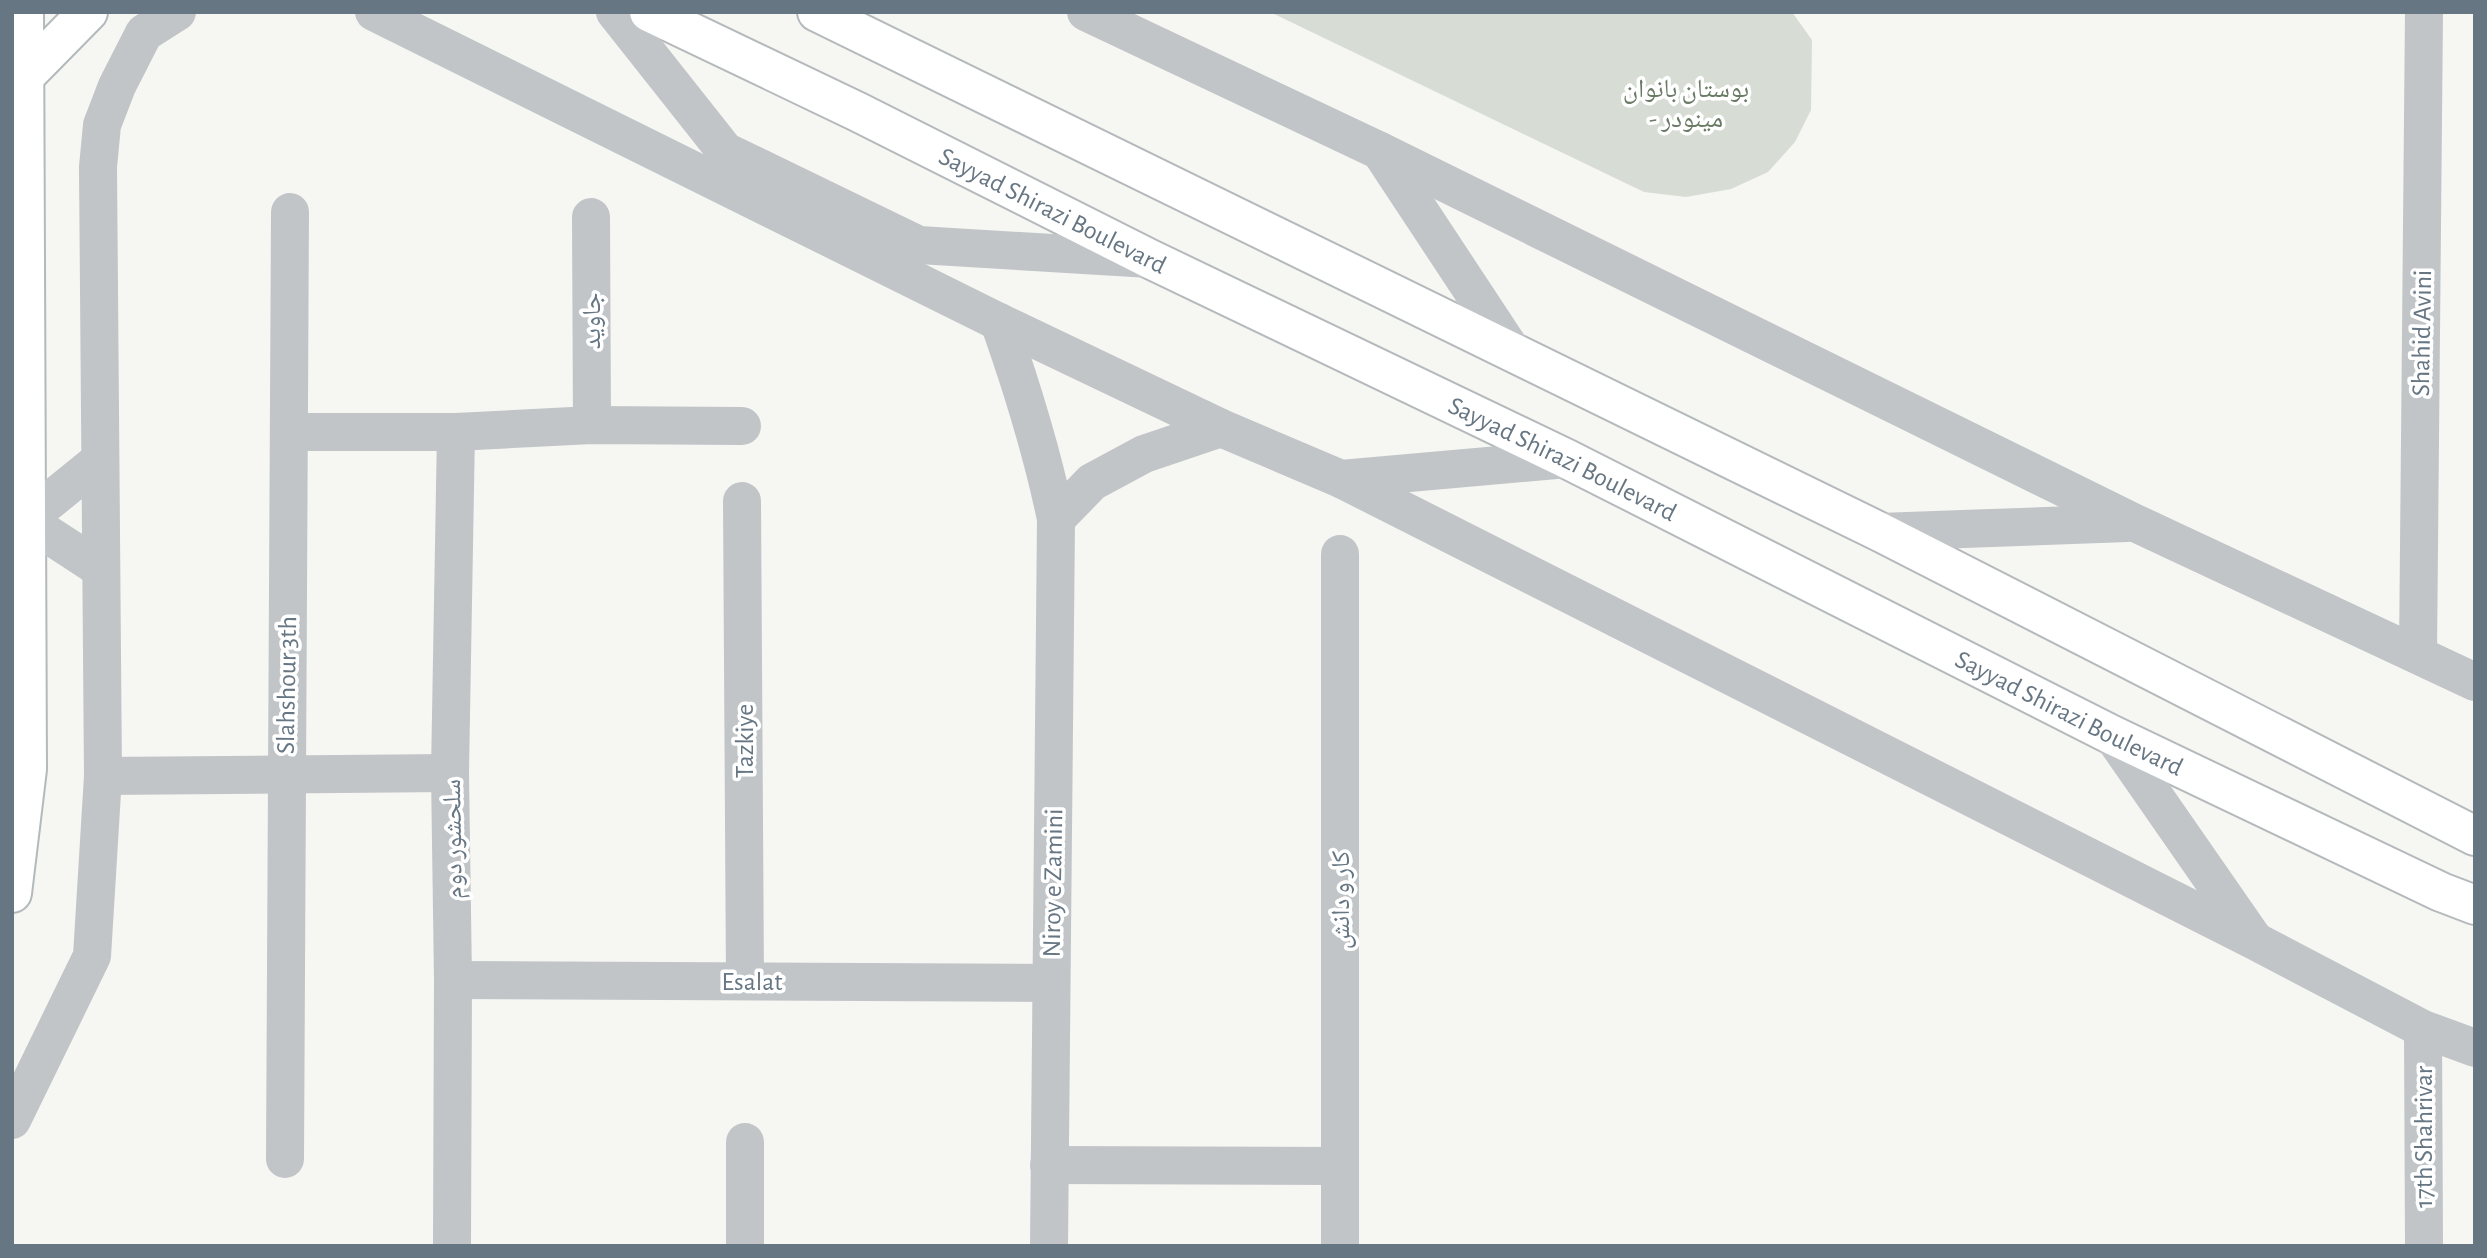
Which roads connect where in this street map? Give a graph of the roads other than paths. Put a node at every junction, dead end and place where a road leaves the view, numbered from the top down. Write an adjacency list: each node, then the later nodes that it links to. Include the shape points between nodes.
1 (24, 12): 10 (main road)
2 (88, 12): 10 (main road)
3 (177, 12): 23 (street, via 144,33 102,125 98,167)
4 (374, 12): 15 (street)
5 (615, 12): 14 (street, via 725,151 919,245)
6 (649, 12): 14 (main road, Sayyad Shirazi Boulevard)
7 (817, 12): 16 (main road)
8 (1086, 12): 11 (street)
9 (2424, 12): 32 (street, Shahid Avini)
10 (24, 77): 27 (main road)
11 (1380, 152): 16 (street); 28 (street)
12 (290, 212): 20 (street, Slahshour 3th)
13 (591, 217): 17 (street, جاوید)
14 (1150, 259): 22 (main road, Sayyad Shirazi Boulevard)
15 (999, 322): 19 (street); 26 (street, Niroy e Zamini, via 1028,406)
16 (1512, 351): 29 (main road)
17 (592, 425): 18 (street); 21 (street)
18 (742, 426)
19 (1221, 428): 24 (street); 26 (street, via 1144,454 1092,482)
20 (289, 432): 21 (street); 35 (street, Slahshour 3th)
21 (456, 432): 36 (street, سلحشور دوم)
22 (1567, 459): 24 (street); 34 (main road, Sayyad Shirazi Boulevard)
23 (100, 460): 27 (street); 31 (street)
24 (1341, 479): 41 (street)
25 (743, 501): 43 (street, Tazkiye)
26 (1056, 519): 44 (street, Niroy e Zamini)
27 (26, 520): 31 (street); 39 (main road, via 27,769)
28 (2133, 523): 29 (street); 32 (street)
29 (1880, 531): 38 (main road)
30 (1340, 554): 51 (street, کار و دانش)
31 (101, 569): 37 (street)
32 (2418, 654): 33 (street)
33 (2475, 682)
34 (2112, 735): 40 (main road, Sayyad Shirazi Boulevard); 41 (street)
35 (286, 773): 36 (street); 37 (street); 49 (street, Slahshour 3th)
36 (450, 773): 42 (street, سلحشور دوم)
37 (103, 776): 47 (street, via 92,956)
38 (2475, 836)
39 (12, 893)
40 (2475, 905)
41 (2255, 941): 45 (street)
42 (453, 980): 43 (street, Esalat); 52 (street, سلحشور دوم)
43 (745, 981): 44 (street, Esalat)
44 (1051, 982): 50 (street, Niroy e Zamini)
45 (2423, 1029): 46 (street); 56 (street, 17th Shahrivar)
46 (2475, 1048)
47 (12, 1120)
48 (745, 1142): 53 (street)
49 (285, 1158)
50 (1049, 1166): 51 (street); 54 (street, Niroy e Zamini)
51 (1339, 1166): 55 (street, کار و دانش)
52 (452, 1246)
53 (745, 1246)
54 (1049, 1246)
55 (1340, 1246)
56 (2424, 1246)

